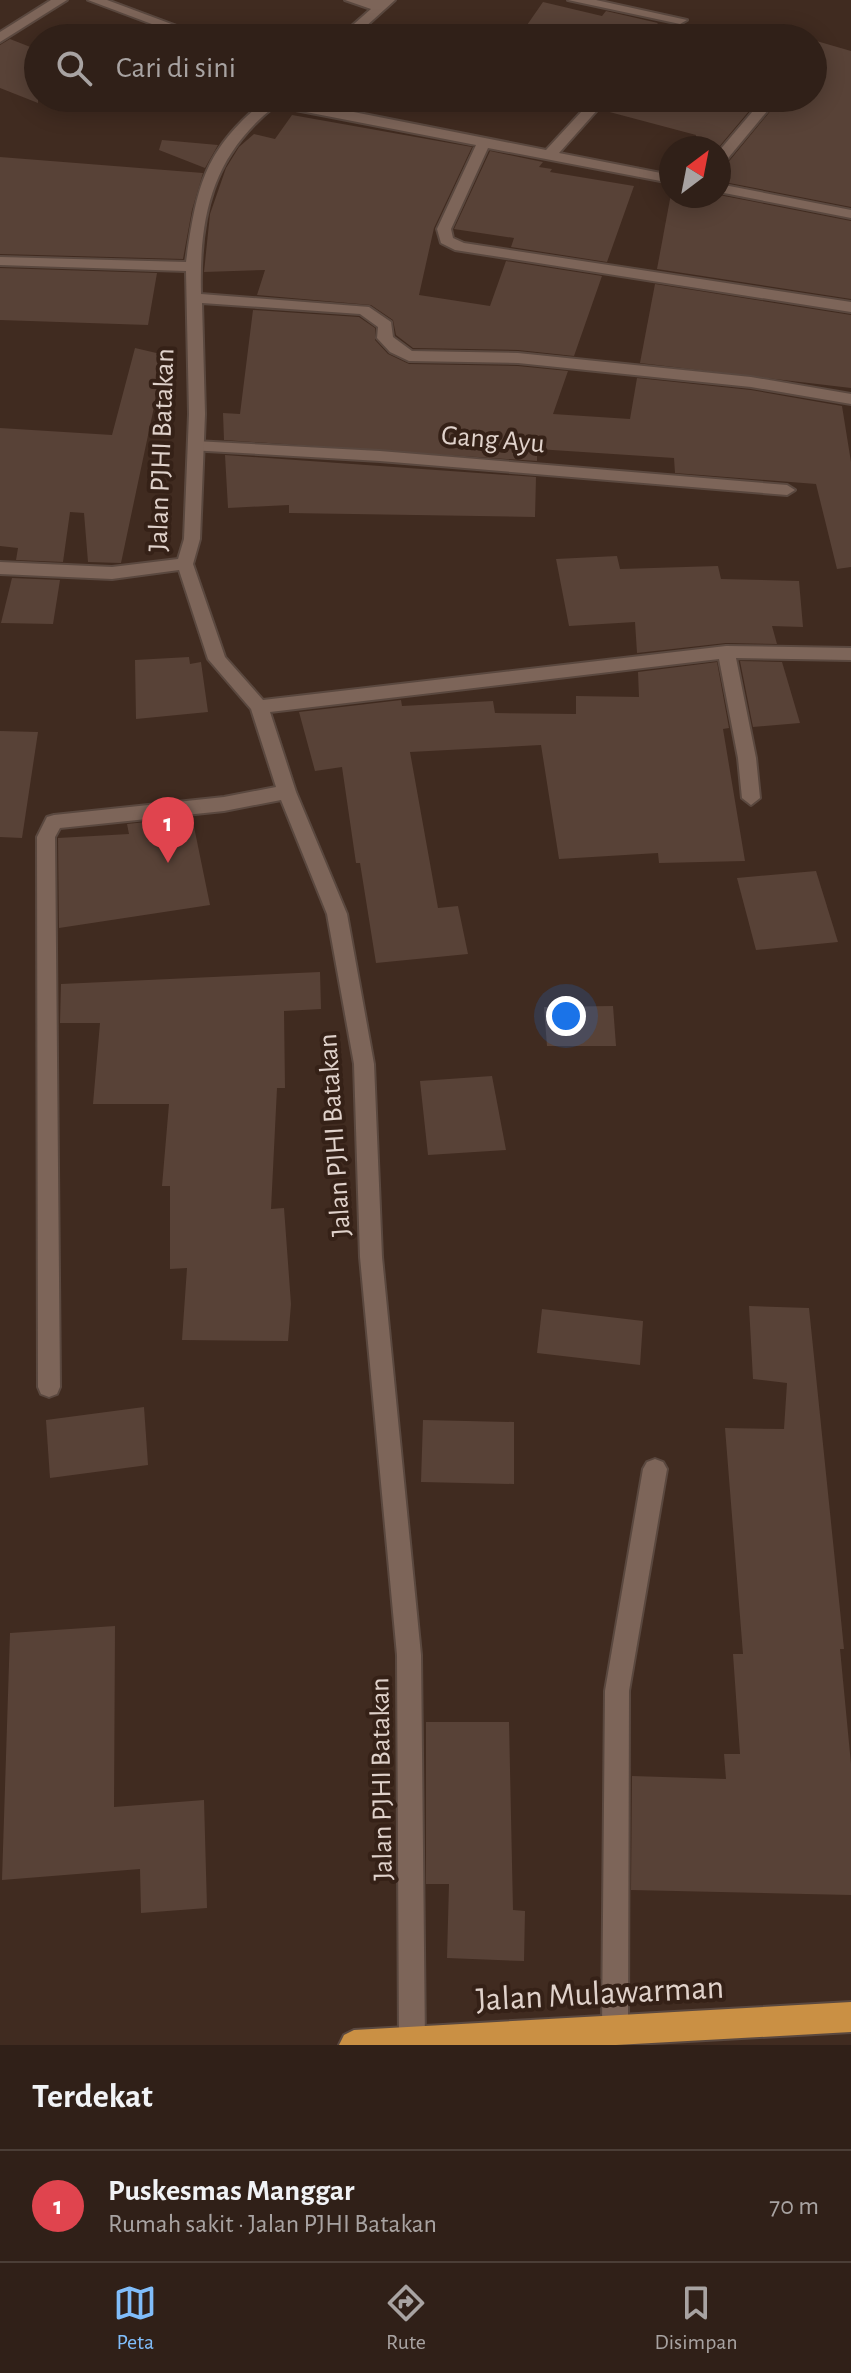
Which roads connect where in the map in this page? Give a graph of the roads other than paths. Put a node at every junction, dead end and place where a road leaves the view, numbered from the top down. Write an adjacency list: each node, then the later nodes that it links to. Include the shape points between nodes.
1 (60, 0): 9 (street)
2 (95, 0): 7 (street)
3 (352, 0): 5 (street)
4 (575, 0): 6 (street)
5 (384, 4): 8 (street)
6 (680, 20)
7 (163, 24)
8 (361, 24)
9 (0, 38)
10 (259, 112): 21 (street, Jalan PJHI Batakan, via 213,168 202,198)
11 (331, 112): 14 (street)
12 (588, 112): 16 (street)
13 (759, 112): 15 (street)
14 (483, 144): 16 (street); 23 (street, via 444,229 446,240 460,247)
15 (731, 146)
16 (550, 155): 17 (street)
17 (659, 177)
18 (731, 190): 19 (street)
19 (851, 214)
20 (0, 261): 21 (street)
21 (193, 267): 22 (street, Jalan PJHI Batakan)
22 (194, 298): 24 (street, via 364,310 386,325 385,338 409,356 518,358 751,382); 25 (street, Jalan PJHI Batakan)
23 (851, 307)
24 (851, 399)
25 (195, 446): 26 (street, Gang Ayu); 27 (street, Jalan PJHI Batakan, via 192,539)
26 (787, 490)
27 (185, 564): 28 (street, via 112,573); 31 (street, Jalan PJHI Batakan, via 217,659)
28 (0, 568)
29 (726, 652): 30 (street); 31 (street); 33 (street)
30 (851, 654)
31 (259, 707): 32 (street, Jalan PJHI Batakan)
32 (287, 792): 34 (street, via 54,822 49,828); 38 (street, Jalan PJHI Batakan, via 337,914 364,1064 371,1257 409,1655)
33 (751, 798)
34 (49, 1387)
35 (655, 1469): 37 (street, via 617,1691)
36 (851, 2017): 37 (highway, Jalan Mulawarman)
37 (615, 2029): 38 (highway, Jalan Mulawarman)
38 (413, 2043): 39 (highway, Jalan Mulawarman)
39 (354, 2045)

